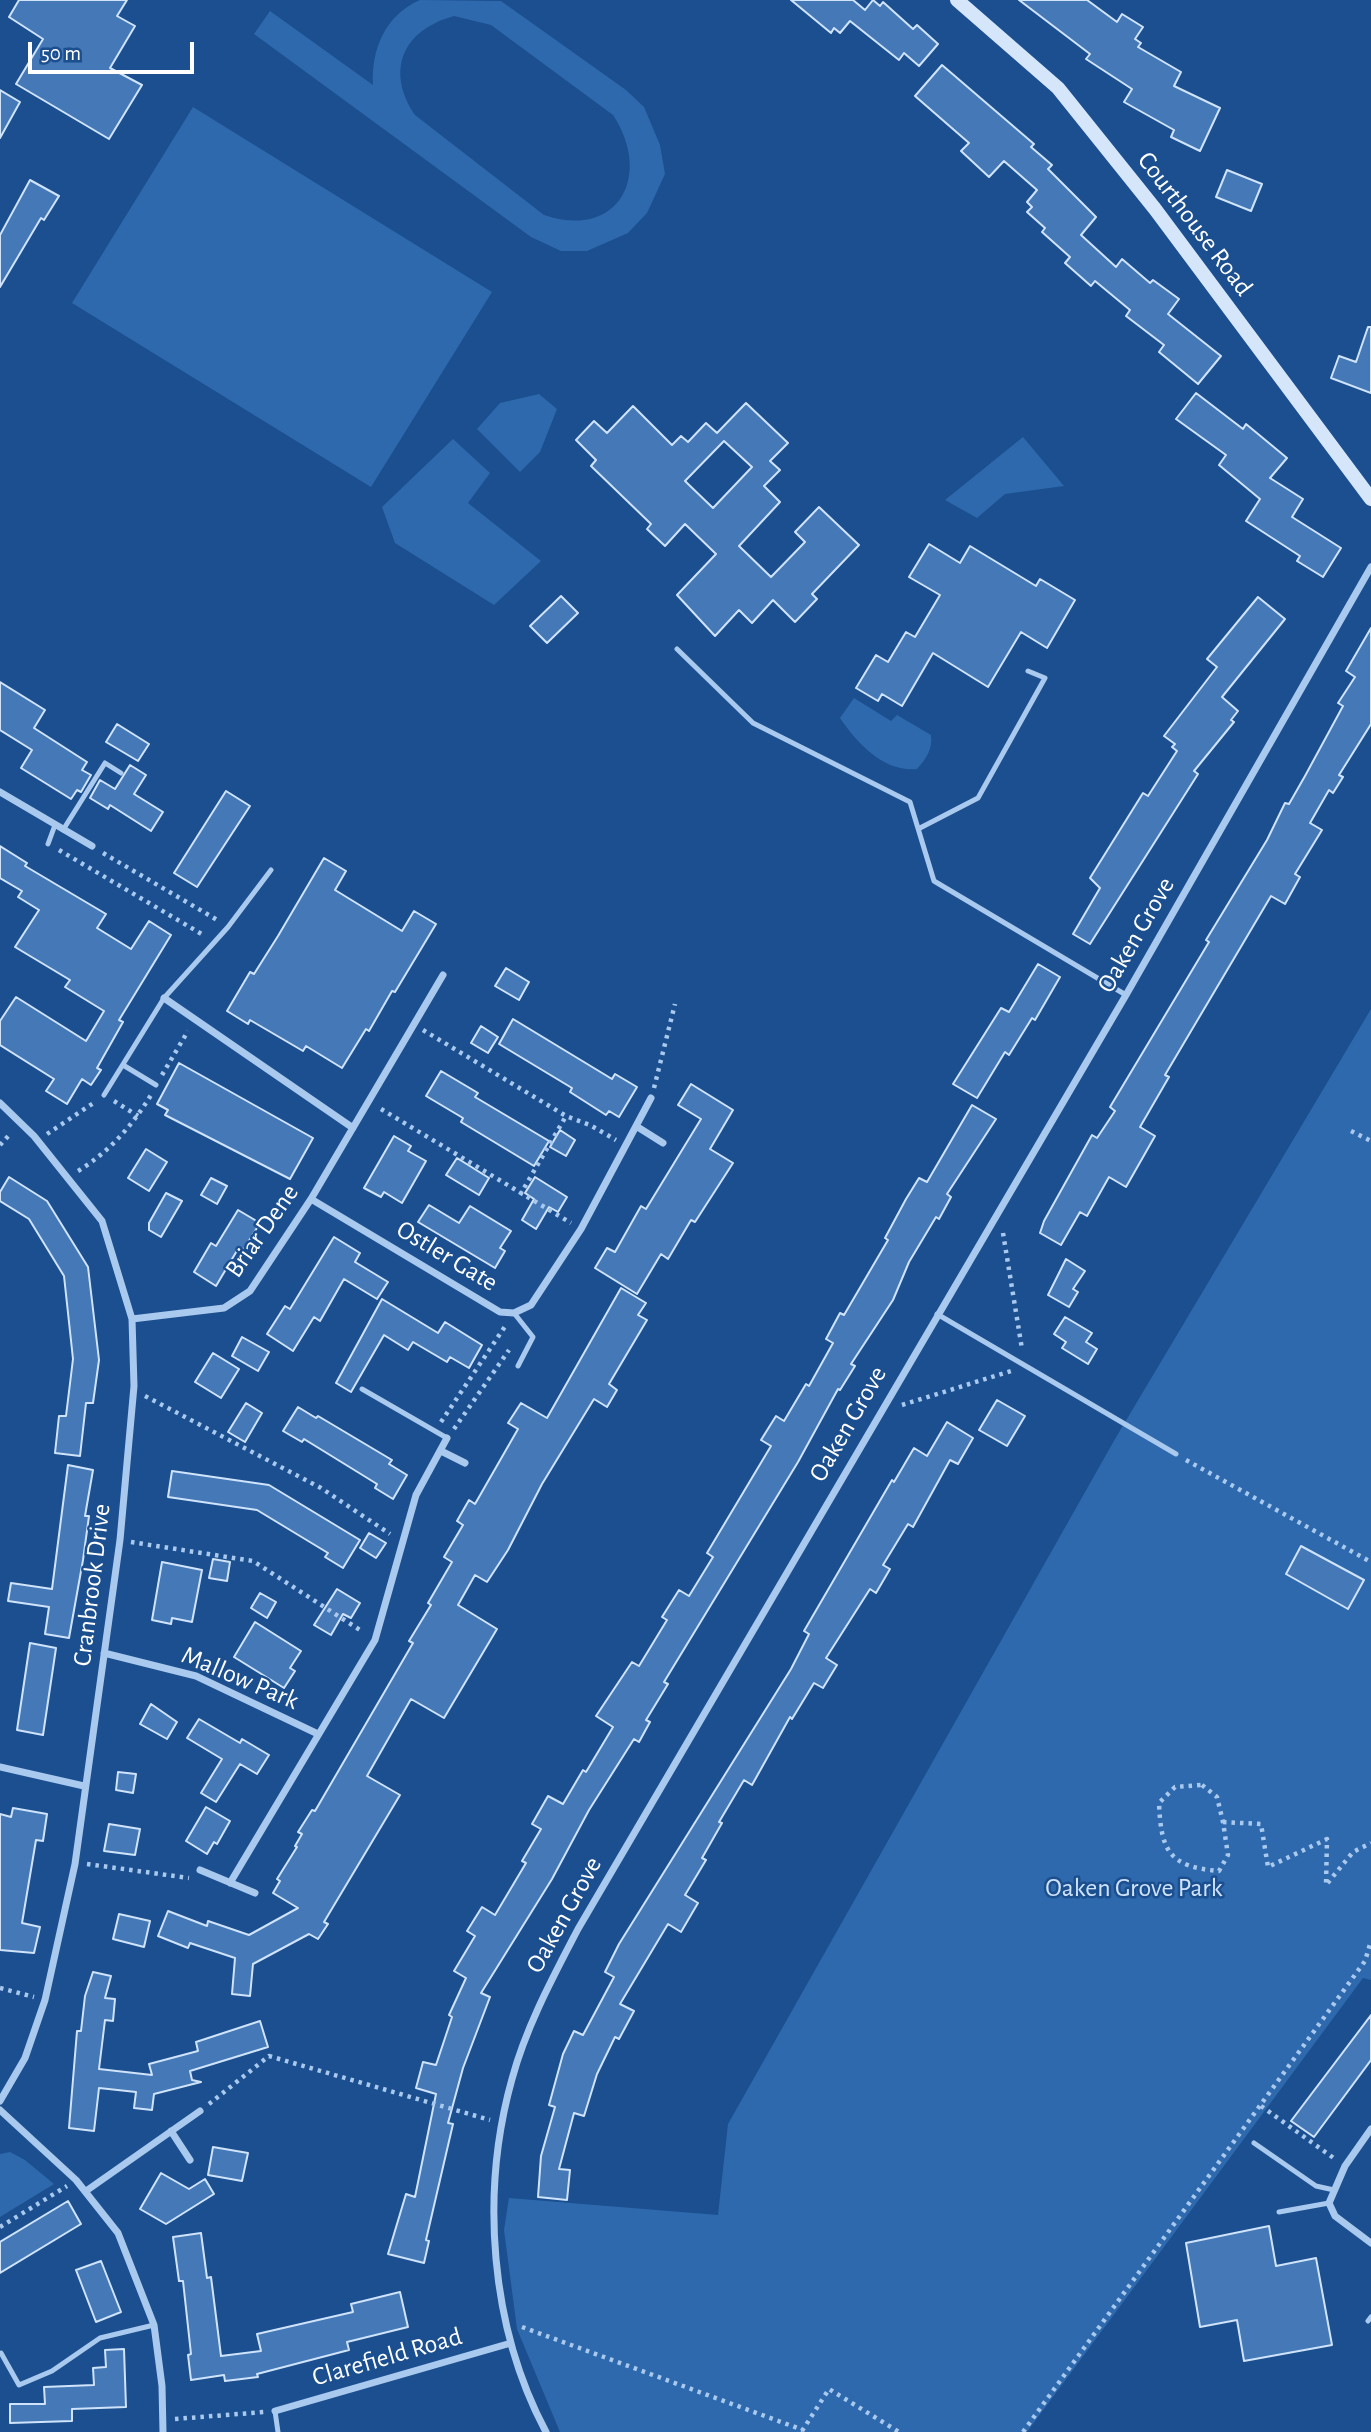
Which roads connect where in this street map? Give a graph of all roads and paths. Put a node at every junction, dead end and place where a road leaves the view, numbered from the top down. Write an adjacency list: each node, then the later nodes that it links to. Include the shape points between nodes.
1 (957, 0): 2 (street, Courthouse Road, via 1058,88 1155,209)
2 (1371, 499)
3 (1371, 567): 16 (street, Oaken Grove)
4 (677, 649): 9 (lane, via 753,723 909,802)
5 (1028, 671): 9 (lane, via 1045,678 978,798)
6 (121, 773): 8 (lane, via 105,763)
7 (0, 792): 8 (street)
8 (59, 828): 10 (lane); 11 (street)
9 (919, 828): 16 (lane, via 934,881)
10 (48, 844): 14 (path)
11 (92, 846): 13 (path)
12 (271, 870): 13 (lane)
13 (228, 927): 14 (lane)
14 (215, 942): 17 (lane)
15 (443, 975): 20 (street, Briar Dene)
16 (1126, 995): 41 (street, Oaken Grove)
17 (164, 998): 19 (street); 21 (lane)
18 (675, 1003): 24 (path)
19 (196, 1019): 22 (path); 30 (street)
20 (415, 1026): 26 (street, Briar Dene); 28 (path)
21 (123, 1065): 22 (lane); 23 (lane)
22 (156, 1085): 27 (path)
23 (104, 1095): 27 (path); 32 (path)
24 (651, 1098): 29 (street, Ostler Gate)
25 (0, 1102): 32 (street, Cranbrook Drive)
26 (368, 1103): 30 (street, Briar Dene); 37 (path)
27 (138, 1116): 36 (path, via 102,1156)
28 (566, 1116): 35 (path); 37 (path)
29 (636, 1126): 34 (street); 35 (street, Ostler Gate)
30 (353, 1128): 38 (street, Briar Dene)
31 (1351, 1130): 33 (path)
32 (37, 1141): 36 (street, Cranbrook Drive)
33 (1371, 1141)
34 (663, 1143)
35 (626, 1145): 39 (street, Ostler Gate)
36 (67, 1178): 42 (street, Cranbrook Drive, via 102,1221)
37 (520, 1195): 39 (path)
38 (311, 1199): 40 (street, Ostler Gate, via 500,1312); 42 (street, Briar Dene, via 250,1291 224,1308)
39 (581, 1229): 40 (street, Ostler Gate, via 531,1305)
40 (514, 1313): 43 (lane); 47 (path)
41 (937, 1314): 50 (lane); 73 (street, Oaken Grove, via 578,1928 544,1994 512,2076)
42 (132, 1319): 45 (street, Cranbrook Drive)
43 (524, 1324): 44 (lane, via 533,1337); 48 (path)
44 (518, 1366)
45 (134, 1386): 52 (street, Cranbrook Drive); 53 (path, via 148,1398 284,1467)
46 (362, 1390): 47 (lane)
47 (435, 1432): 48 (lane)
48 (447, 1438): 49 (street, Mallow Park)
49 (440, 1451): 51 (street); 53 (street, Mallow Park, via 416,1494)
50 (1176, 1454): 54 (path)
51 (465, 1463)
52 (120, 1540): 55 (path, via 253,1561); 56 (street, Cranbrook Drive)
53 (403, 1542): 55 (street, Mallow Park)
54 (1371, 1562)
55 (375, 1640): 57 (street, Mallow Park)
56 (104, 1653): 57 (street, Mallow Park, via 196,1676); 59 (street, Cranbrook Drive)
57 (318, 1734): 64 (street, Mallow Park)
58 (0, 1767): 59 (street)
59 (84, 1786): 62 (street, Cranbrook Drive)
60 (1223, 1822): 60 (path, via 1217,1797 1202,1785 1175,1787 1159,1803 1160,1836 1174,1858 1196,1869 1219,1871 1228,1855); 61 (path, via 1261,1824 1268,1867 1327,1839 1325,1885 1353,1852)
61 (1371, 1843)
62 (75, 1864): 63 (path, via 191,1878); 68 (street, Cranbrook Drive)
63 (200, 1870): 64 (street)
64 (230, 1883): 65 (street)
65 (255, 1893)
66 (1371, 1941): 70 (path, via 1365,1961)
67 (0, 1988): 68 (path)
68 (45, 2000): 69 (street, Cranbrook Drive, via 25,2058)
69 (0, 2101)
70 (1261, 2106): 78 (path); 97 (path)
71 (0, 2110): 79 (street)
72 (200, 2111): 73 (path, via 269,2056); 75 (street)
73 (501, 2121): 87 (street, Oaken Grove, via 494,2233)
74 (1371, 2129): 78 (street)
75 (172, 2131): 77 (street); 81 (street)
76 (1254, 2143): 80 (lane, via 1316,2186)
77 (190, 2160)
78 (1345, 2166): 80 (street)
79 (76, 2180): 81 (street); 84 (path)
80 (1334, 2190): 82 (street)
81 (86, 2191): 86 (street, via 118,2233)
82 (1329, 2203): 83 (lane); 85 (street, via 1335,2216)
83 (1279, 2212)
84 (0, 2227)
85 (1371, 2243)
86 (154, 2325): 89 (lane, via 100,2337 52,2371 19,2385); 91 (street)
87 (507, 2329): 88 (street, Oaken Grove); 92 (path, via 522,2327)
88 (511, 2343): 90 (street, Clarefield Road); 95 (street, Oaken Grove)
89 (1, 2353)
90 (275, 2411): 91 (path); 94 (lane)
91 (162, 2420): 93 (street)
92 (802, 2431): 96 (path, via 828,2389)
93 (163, 2432)
94 (278, 2432)
95 (546, 2432)
96 (899, 2432)
97 (1023, 2432)

